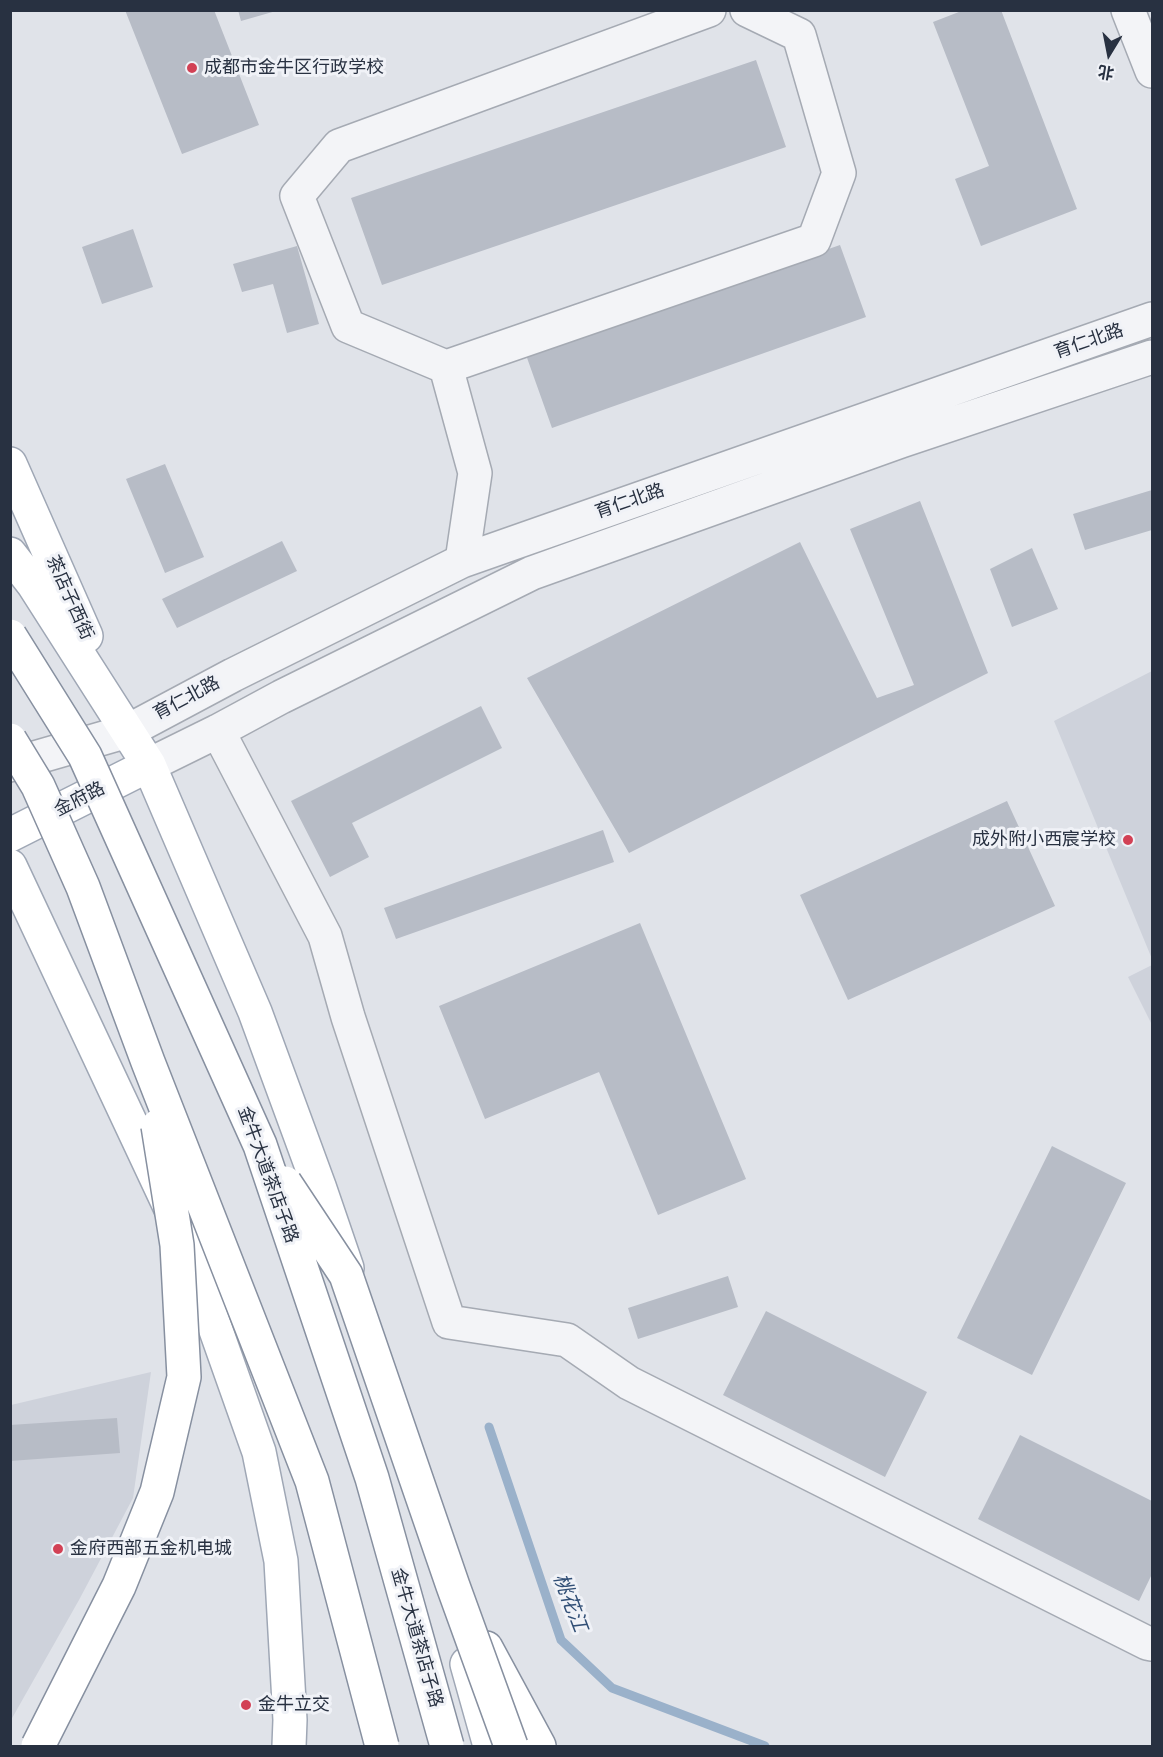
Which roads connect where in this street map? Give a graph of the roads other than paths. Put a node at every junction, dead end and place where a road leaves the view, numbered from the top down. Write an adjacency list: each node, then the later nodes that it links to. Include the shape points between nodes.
1 (710, 10): 7 (street, via 339,146 297,196 348,326)
2 (747, 10): 7 (street, via 799,35 839,173 814,240)
3 (1128, 10): 4 (street)
4 (1152, 71)
5 (1152, 319): 10 (street, 育仁北路)
6 (1152, 357): 13 (street, via 890,445 532,573)
7 (446, 367): 10 (street, via 475,473)
8 (10, 464): 12 (main road, 茶店子西街)
9 (10, 554): 12 (main road)
10 (462, 561): 12 (street, 育仁北路)
11 (10, 636): 20 (main road, 金牛大道茶店子路, bridge, via 85,756)
12 (128, 731): 15 (street); 16 (main road)
13 (218, 731): 16 (street); 22 (street, via 325,936 448,1322 567,1340 629,1383)
14 (10, 740): 19 (main road, bridge, via 38,786 83,887)
15 (10, 765)
16 (149, 765): 17 (main road, 金府路); 27 (main road, via 255,1012 320,1189 422,1503)
17 (10, 835)
18 (10, 866): 24 (main road, via 179,1226 260,1452 281,1561)
19 (148, 1062): 23 (main road, bridge, via 177,1245 184,1377 153,1502 119,1586); 25 (main road, bridge, via 312,1481)
20 (260, 1145): 21 (main road, bridge, via 346,1275); 26 (main road, 金牛大道茶店子路, bridge, via 372,1478)
21 (453, 1586): 28 (main road, bridge); 29 (main road, bridge)
22 (1152, 1644)
23 (38, 1746)
24 (289, 1746)
25 (382, 1746)
26 (447, 1746)
27 (490, 1746)
28 (511, 1746)
29 (539, 1746)

